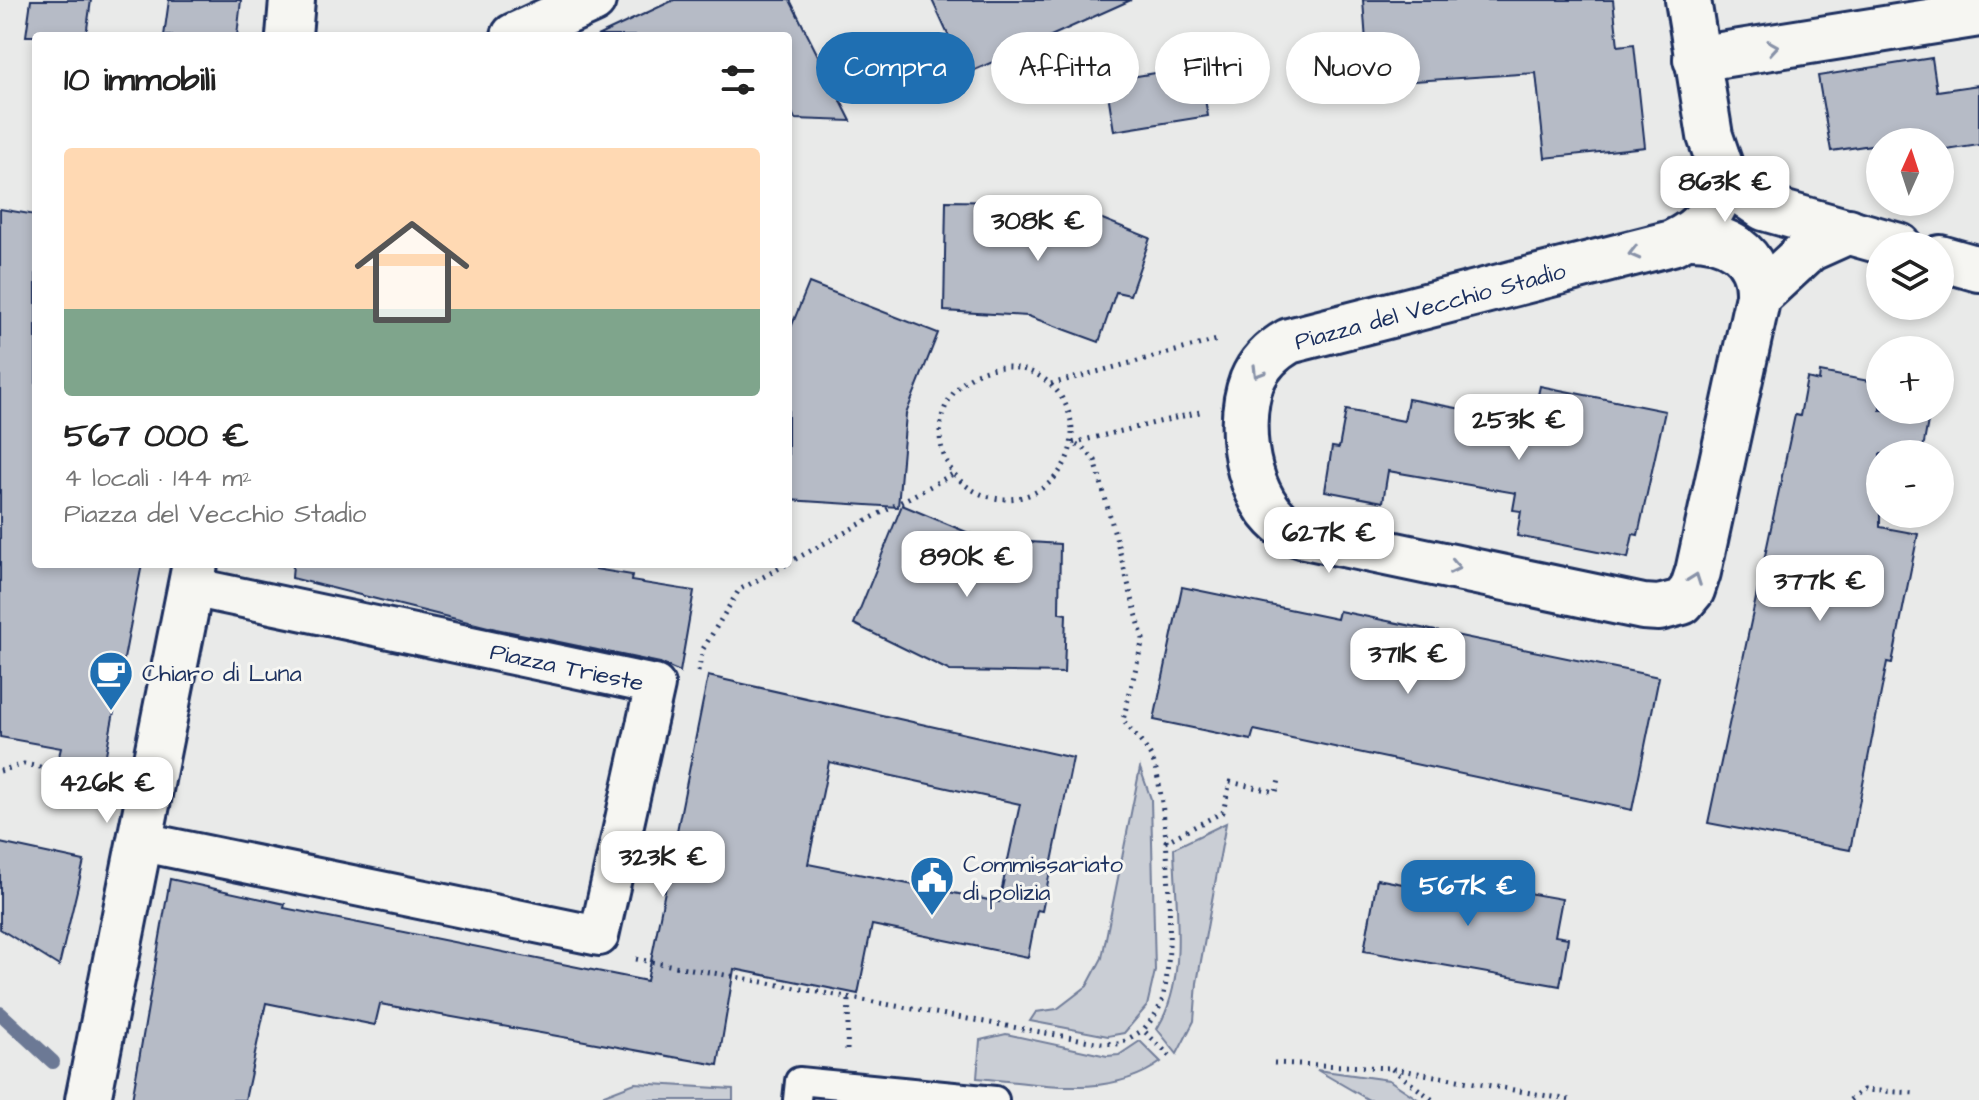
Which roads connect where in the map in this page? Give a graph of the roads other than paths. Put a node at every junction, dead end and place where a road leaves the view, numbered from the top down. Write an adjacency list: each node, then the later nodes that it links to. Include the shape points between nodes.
1 (292, 0): 5 (street)
2 (593, 0): 6 (street)
3 (1688, 0): 7 (street)
4 (1979, 14): 7 (street, one-way to 4)
5 (289, 32)
6 (523, 32)
7 (1696, 59): 8 (street)
8 (1722, 171): 9 (street, via 1753,203); 10 (street, Piazza del Vecchio Stadio, via 1713,211)
9 (1849, 231): 11 (street); 14 (street, via 1809,249)
10 (1687, 236): 14 (street, Piazza del Vecchio Stadio, via 1718,237 1736,246 1757,277); 14 (street, Piazza del Vecchio Stadio, one-way to 14, via 1279,347 1255,374 1245,407 1250,466 1270,510 1281,524 1305,536 1643,607 1674,605 1687,597 1698,572)
11 (1866, 236)
12 (1954, 262): 13 (street)
13 (1979, 269)
14 (1758, 296)
15 (193, 576): 16 (street); 16 (street, Piazza Trieste, via 655,685 599,936)
16 (138, 841): 17 (street)
17 (88, 1100)
18 (797, 1100): 19 (lane, via 799,1081)
19 (995, 1100)

